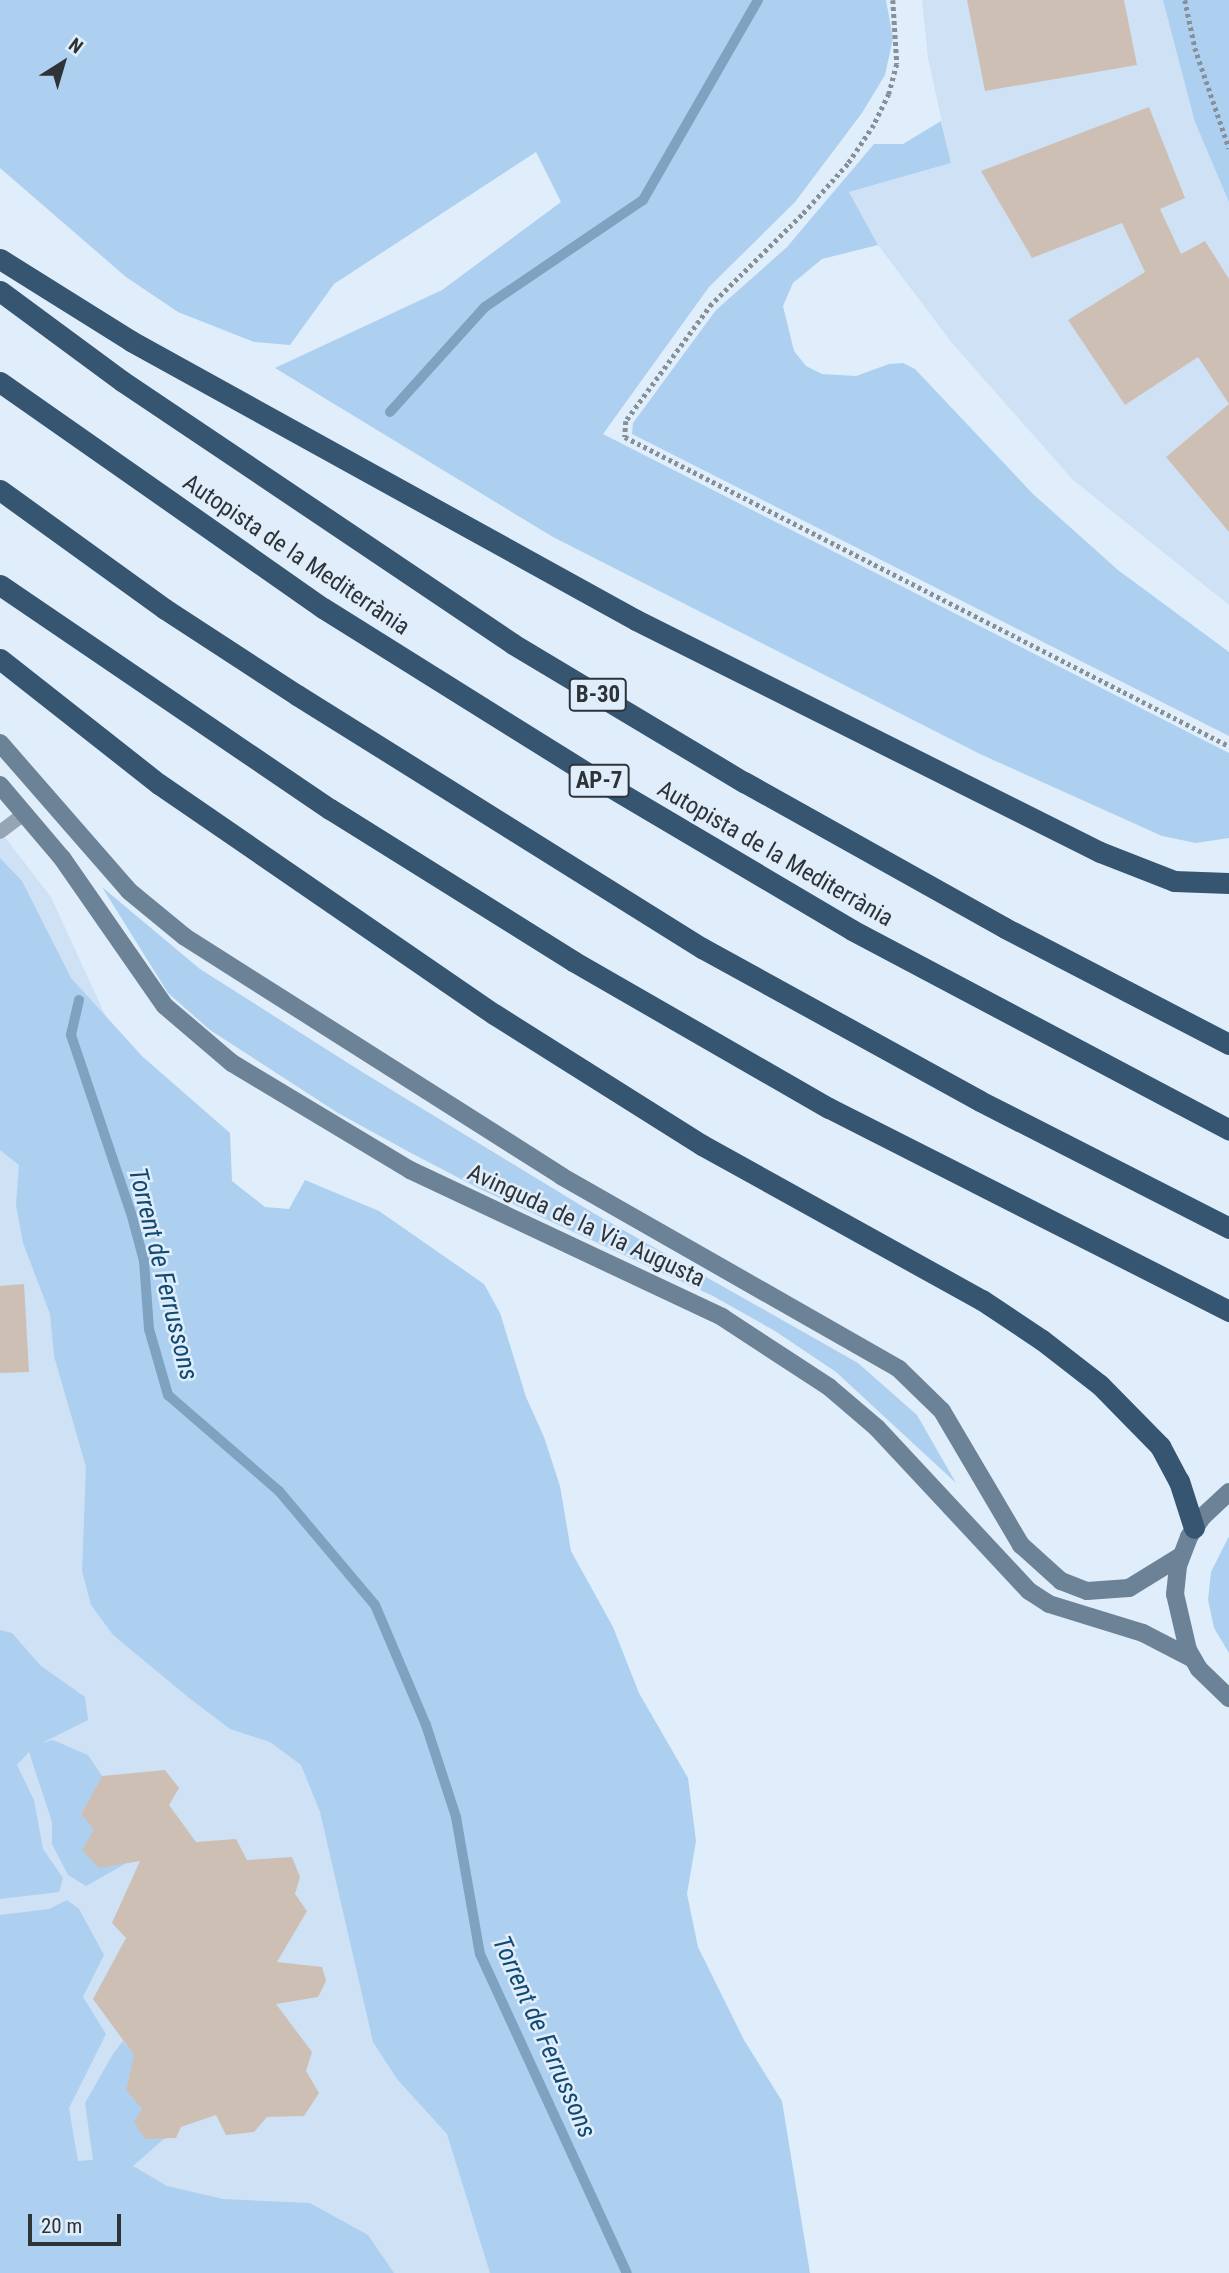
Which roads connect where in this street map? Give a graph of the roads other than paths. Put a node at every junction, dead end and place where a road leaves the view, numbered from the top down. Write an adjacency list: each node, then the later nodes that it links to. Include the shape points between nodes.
1 (0, 259): 11 (highway, via 143,348 636,620 1110,857 1174,881)
2 (0, 291): 12 (highway, B-30, via 133,388 513,644 744,782 957,901)
3 (0, 382): 13 (highway, Autopista de la Mediterrània / AP-7, via 323,608 585,772 876,943)
4 (0, 490): 14 (highway, via 165,609 702,948 968,1094)
5 (0, 585): 15 (highway, via 330,809 573,961 829,1108)
6 (0, 659): 17 (highway, via 169,791 505,1021 702,1145 982,1300 1042,1340 1100,1385 1160,1446 1179,1481)
7 (0, 743): 18 (street, Avinguda de la Via Augusta, via 129,891 196,945 561,1176 899,1369 942,1411 1021,1545 1061,1581 1087,1591 1129,1588)
8 (0, 785): 9 (street, Avinguda de la Via Augusta)
9 (25, 813): 10 (lane); 19 (street, Avinguda de la Via Augusta, via 62,858 165,1006 232,1063 410,1170 722,1317 829,1387 877,1428 1029,1591 1049,1604 1143,1633)
10 (0, 832)
11 (1229, 883)
12 (1229, 1044)
13 (1229, 1130)
14 (1229, 1228)
15 (1229, 1311)
16 (1229, 1492): 17 (street)
17 (1194, 1528): 18 (street)
18 (1181, 1556): 19 (street, via 1176,1614)
19 (1193, 1659): 20 (street)
20 (1229, 1698)

